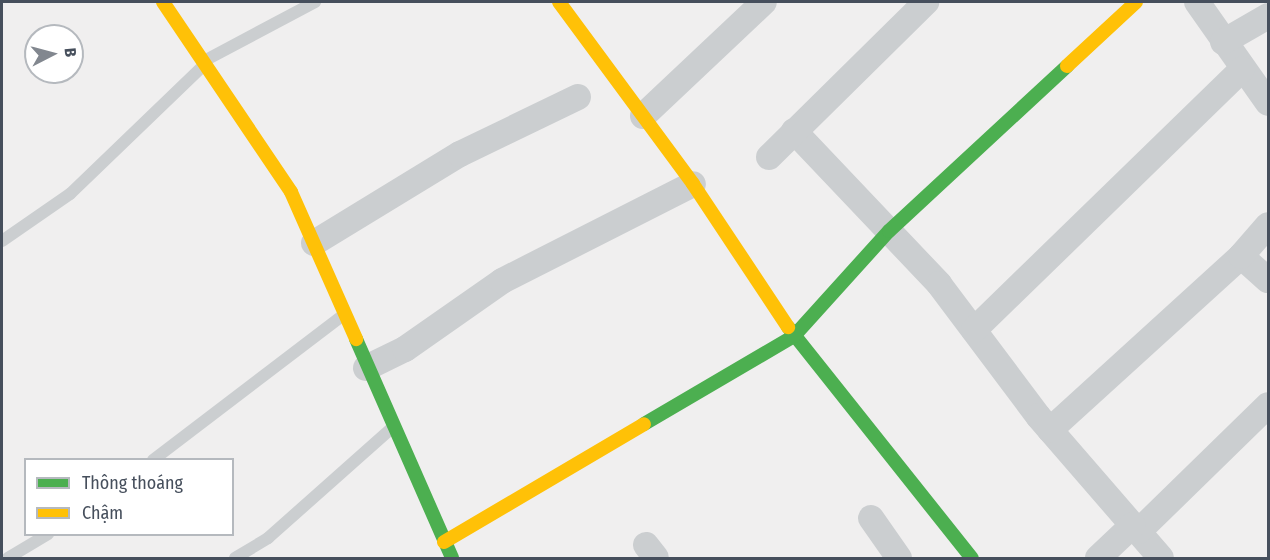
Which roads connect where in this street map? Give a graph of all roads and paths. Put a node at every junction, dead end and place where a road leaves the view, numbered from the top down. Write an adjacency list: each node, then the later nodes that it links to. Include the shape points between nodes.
1 (315, 2): 10 (lane)
2 (559, 2): 14 (street)
3 (764, 2): 14 (street)
4 (926, 2): 15 (street)
5 (1136, 2): 19 (street)
6 (1197, 2): 9 (street)
7 (168, 3): 10 (street)
8 (1269, 16): 9 (street)
9 (1223, 42): 11 (street)
10 (204, 63): 20 (lane, via 69,194); 21 (street, via 291,192)
11 (1242, 69): 13 (street); 25 (street)
12 (578, 98): 21 (street, via 460,154)
13 (1269, 103)
14 (643, 116): 17 (street)
15 (794, 131): 16 (street); 19 (street)
16 (769, 157)
17 (693, 184): 26 (street); 27 (street, via 502,281 405,349)
18 (1269, 225): 22 (street)
19 (889, 231): 25 (street, via 939,284); 26 (street)
20 (2, 240)
21 (314, 243): 24 (street)
22 (1241, 256): 23 (street); 30 (street)
23 (1269, 280)
24 (344, 315): 27 (street); 31 (lane)
25 (974, 330): 30 (street)
26 (794, 336): 35 (street); 40 (street)
27 (366, 368): 29 (street)
28 (1269, 405): 33 (street)
29 (393, 428): 35 (street); 37 (lane, via 268,537)
30 (1050, 430): 33 (street)
31 (154, 458)
32 (871, 518): 39 (street)
33 (1136, 528): 41 (street); 42 (street)
34 (45, 536): 36 (lane)
35 (444, 542): 38 (street)
36 (8, 558)
37 (235, 558)
38 (452, 558)
39 (899, 558)
40 (972, 558)
41 (1098, 558)
42 (1161, 558)

